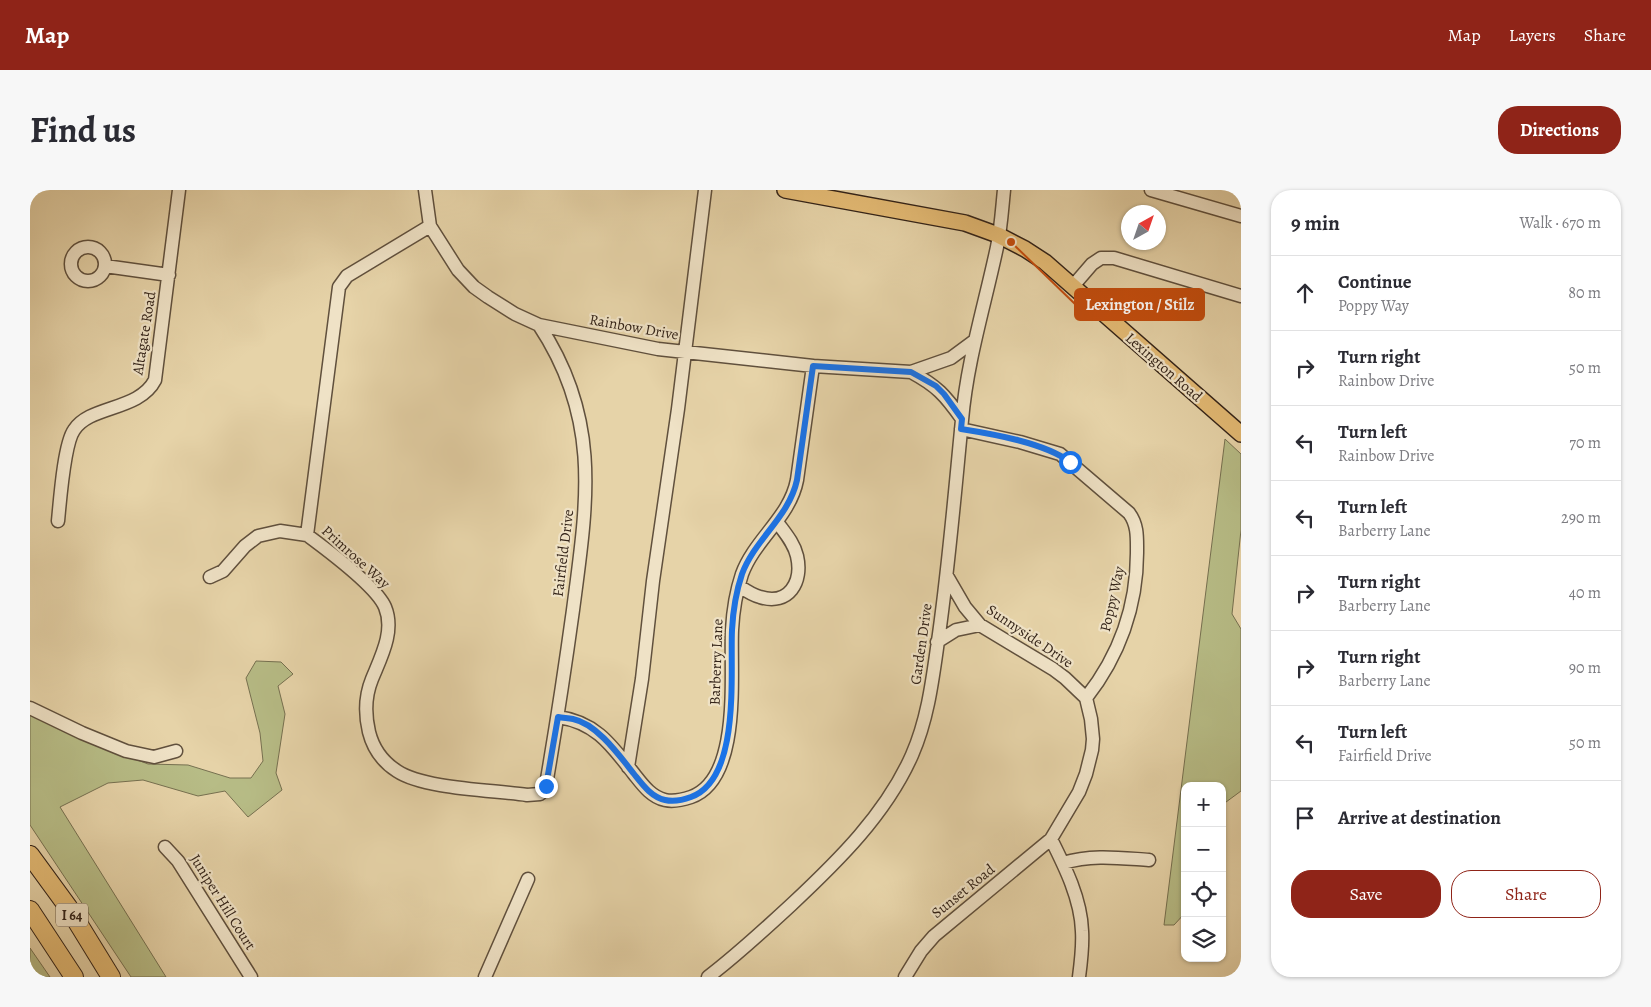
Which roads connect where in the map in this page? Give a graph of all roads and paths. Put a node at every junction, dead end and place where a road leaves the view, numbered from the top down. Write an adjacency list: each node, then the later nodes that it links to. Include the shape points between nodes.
1 (179, 190): 12 (street, Altagate Road)
2 (424, 190): 9 (street, Rainbow Drive)
3 (705, 190): 17 (street)
4 (784, 190): 7 (main road, Lexington Road)
5 (1004, 190): 10 (street, Garden Drive)
6 (1151, 190): 8 (street)
7 (812, 192): 10 (main road, Lexington Road, via 965,223)
8 (1241, 216)
9 (430, 226): 15 (street, Rainbow Drive, via 458,270 474,287 515,314); 24 (street, Primrose Way, via 347,276 339,287)
10 (998, 235): 13 (main road, Lexington Road, via 1045,262); 16 (street, Garden Drive)
11 (105, 266): 12 (street)
12 (169, 275): 22 (street, Altagate Road, via 155,380 144,395 89,418 75,428 70,436)
13 (1073, 286): 14 (street, via 1092,264 1101,258 1114,258); 21 (main road, Lexington Road)
14 (1241, 296)
15 (539, 325): 17 (street, Rainbow Drive); 32 (street, Fairfield Drive, via 576,399 586,469 581,548)
16 (974, 341): 19 (street, Rainbow Drive, via 951,358); 20 (street, Garden Drive)
17 (684, 352): 18 (street, Rainbow Drive); 34 (street)
18 (813, 366): 19 (street, Rainbow Drive); 23 (street, Barberry Lane, via 795,489)
19 (911, 372): 20 (street, Rainbow Drive, via 944,394)
20 (961, 424): 25 (street, Garden Drive); 30 (street, Poppy Way, via 1060,454 1129,513 1136,523 1136,575 1127,621 1106,668)
21 (1241, 434)
22 (58, 521)
23 (777, 522): 27 (street, Barberry Lane, via 757,547); 27 (street, via 797,555 799,567 795,585 784,596 768,598)
24 (307, 535): 26 (street, via 280,531 258,536 227,568); 35 (street, Primrose Way, via 374,591 387,614 386,642 370,682 366,710 371,738 383,760 397,771 419,780 527,795)
25 (947, 576): 28 (street, Sunnyside Drive); 29 (street, Garden Drive)
26 (210, 577)
27 (739, 586): 34 (street, Barberry Lane, via 732,629 730,725 725,750 714,777 695,796 665,800 646,789)
28 (980, 625): 29 (street, via 956,630); 30 (street, Sunnyside Drive, via 1053,669)
29 (938, 642): 47 (street, Garden Drive, via 920,733 898,782 881,808 830,868)
30 (1086, 698): 36 (street, via 1093,739 1089,766 1079,792)
31 (30, 708): 33 (street, via 126,751 154,757)
32 (558, 717): 34 (street, Barberry Lane, via 574,719 596,732); 35 (street, Fairfield Drive)
33 (176, 750)
34 (628, 767)
35 (543, 793)
36 (1051, 839): 40 (street); 48 (street, Sunset Road, via 934,936 921,950)
37 (165, 847): 45 (street, Juniper Hill Court, via 178,861)
38 (30, 855): 44 (highway, I 64, via 68,907)
39 (1149, 860): 40 (street, via 1101,857)
40 (1063, 863): 49 (street, via 1080,914)
41 (528, 879): 46 (street)
42 (30, 910): 43 (highway, I 64)
43 (74, 977)
44 (111, 977)
45 (251, 977)
46 (485, 977)
47 (708, 977)
48 (905, 977)
49 (1079, 977)

